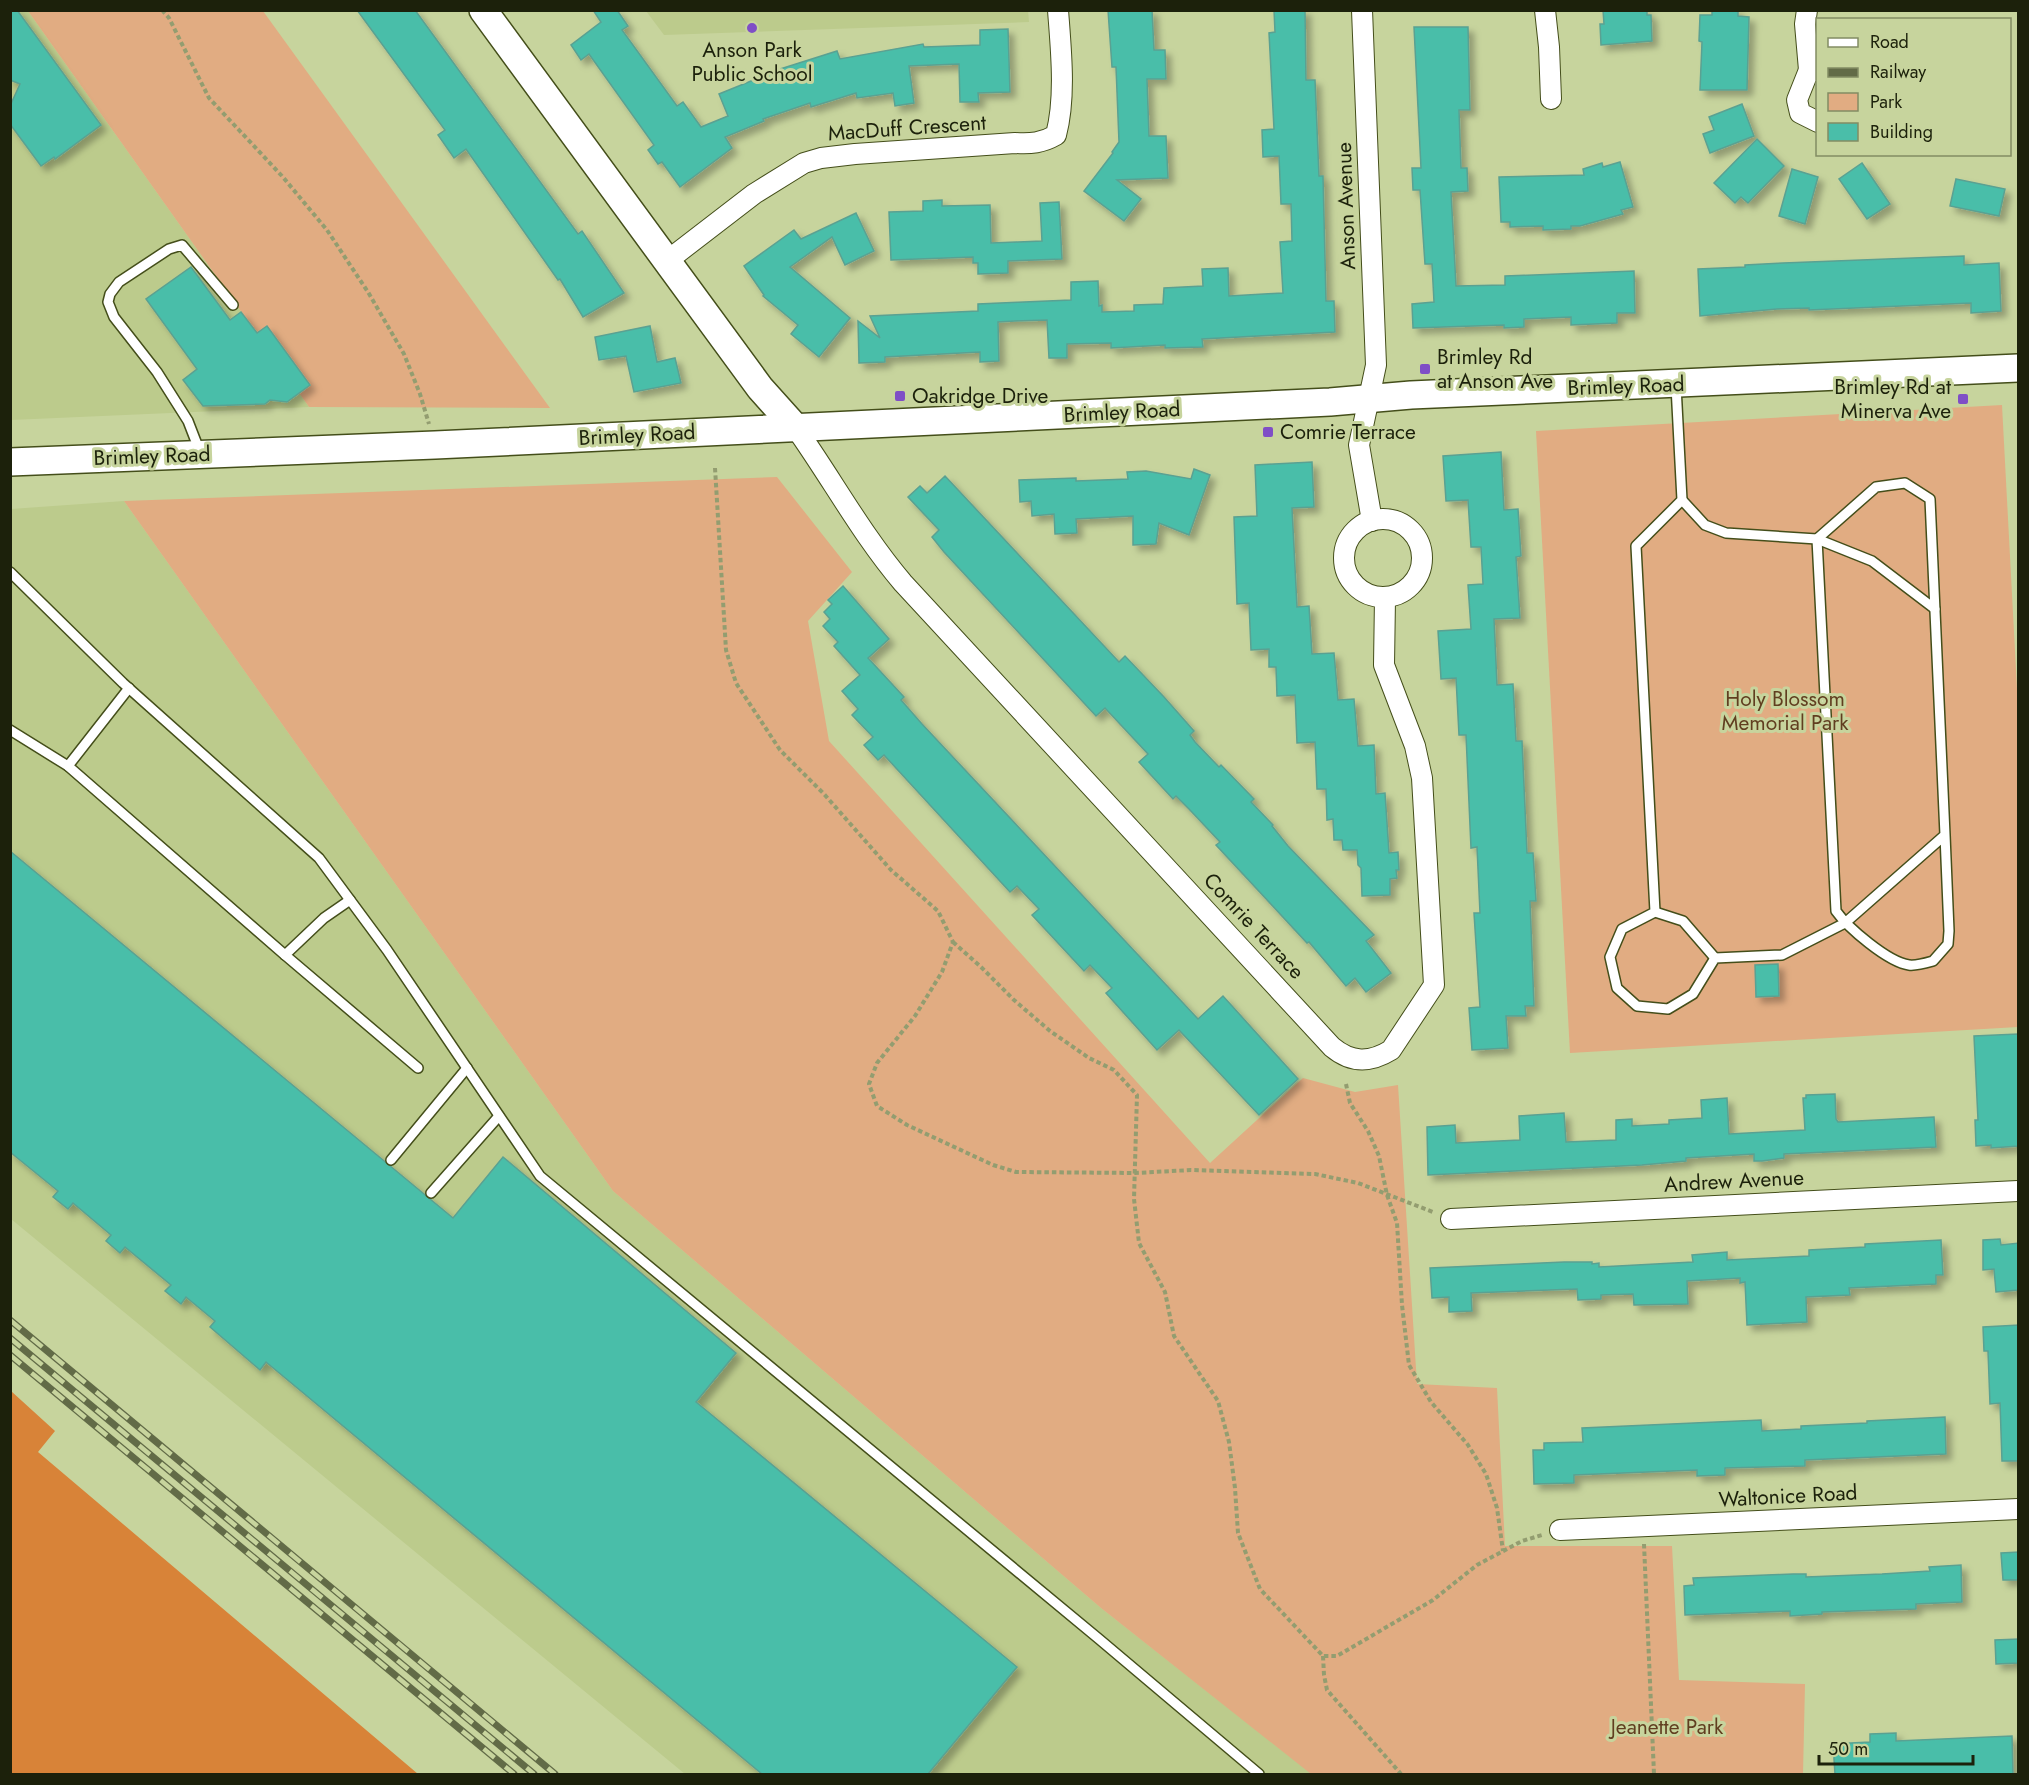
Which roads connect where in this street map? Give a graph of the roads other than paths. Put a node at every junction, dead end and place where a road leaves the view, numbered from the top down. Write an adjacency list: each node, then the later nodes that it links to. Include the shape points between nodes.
1 (483, 10): 9 (main road)
2 (1058, 10): 9 (street, MacDuff Crescent, via 1061,104 1056,135 1031,144 855,154 804,163 754,194)
3 (1362, 10): 13 (street, Anson Avenue, via 1376,365)
4 (1545, 10): 7 (street)
5 (1807, 10): 6 (street, via 1805,24)
6 (1814, 71): 8 (street, via 1797,100 1800,113)
7 (1551, 99)
8 (1816, 122)
9 (667, 261): 14 (main road, via 760,388)
10 (233, 305): 15 (lane, via 182,245 119,282 108,302 114,317 157,372 188,421)
11 (2019, 369): 12 (main road, Brimley Road)
12 (1676, 384): 13 (main road, Brimley Road); 17 (lane)
13 (1368, 399): 14 (main road, Brimley Road); 18 (street, via 1359,445)
14 (795, 427): 15 (main road, Brimley Road); 21 (street, Comrie Terrace, via 903,584 1332,1047 1346,1057 1360,1060 1373,1059 1391,1050 1434,985 1422,778 1415,746 1384,665)
15 (201, 454): 16 (main road, Brimley Road)
16 (10, 462)
17 (1682, 500): 19 (lane, via 1705,525 1726,533); 28 (lane, via 1636,546)
18 (1372, 521): 21 (street, via 1359,527 1350,538 1345,565 1358,589); 21 (street, via 1401,523 1420,545 1421,566 1411,586)
19 (1817, 539): 22 (lane, via 1872,561); 22 (lane, via 1876,487 1905,483 1930,499); 29 (lane, via 1836,911)
20 (10, 572): 23 (lane)
21 (1385, 598)
22 (1935, 609): 26 (lane)
23 (129, 688): 25 (lane); 27 (lane, via 319,858)
24 (10, 730): 25 (lane)
25 (68, 766): 30 (lane)
26 (1945, 834): 29 (lane); 29 (lane, via 1948,944 1933,962 1910,965 1886,955)
27 (350, 900): 30 (lane, via 324,918); 33 (lane)
28 (1655, 912): 31 (lane, via 1683,921); 31 (lane, via 1622,929 1610,957 1617,988 1637,1006 1668,1009 1693,994)
29 (1845, 923): 31 (lane, via 1782,955)
30 (285, 956): 32 (lane)
31 (1715, 958)
32 (418, 1068)
33 (467, 1068): 34 (lane); 35 (lane)
34 (499, 1116): 37 (lane); 41 (lane, via 540,1176)
35 (391, 1160)
36 (2019, 1191): 38 (street, Andrew Avenue)
37 (431, 1193)
38 (1451, 1219)
39 (2019, 1509): 40 (street, Waltonice Road)
40 (1560, 1530)
41 (1259, 1774)

